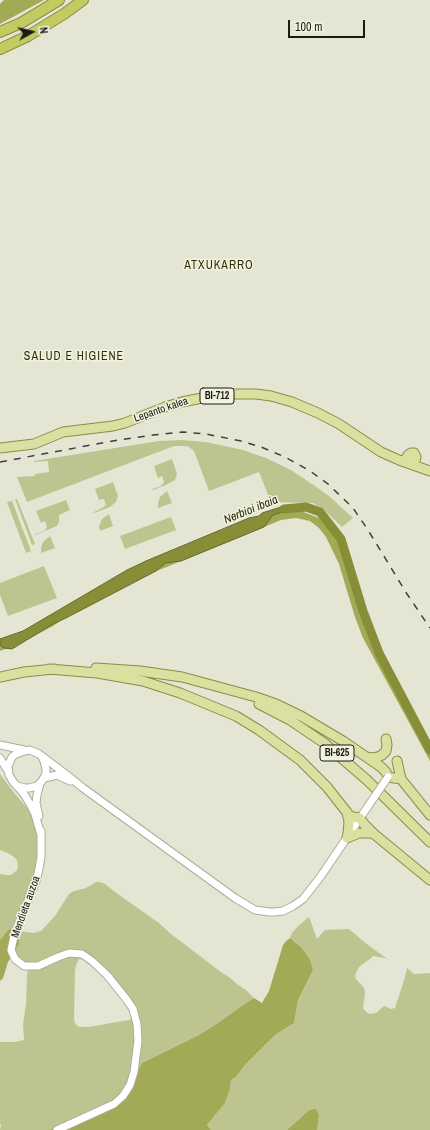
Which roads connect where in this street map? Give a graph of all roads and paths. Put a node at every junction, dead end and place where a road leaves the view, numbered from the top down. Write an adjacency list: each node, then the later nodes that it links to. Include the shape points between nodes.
1 (59, 0): 3 (highway)
2 (83, 0): 4 (highway, via 28,36)
3 (0, 32)
4 (0, 49)
5 (0, 448): 6 (main road, Lepanto kalea / BI-712, via 34,444 63,432 125,423 182,402 229,394 256,394 292,402 318,413 381,452)
6 (430, 471)
7 (49, 669): 8 (main road, BI-625); 9 (main road, BI-625, via 140,671 182,677); 23 (main road, via 97,673 143,681 236,716 300,760)
8 (0, 677)
9 (225, 689): 15 (main road, via 276,704 332,734); 29 (main road, BI-625, via 271,709 324,743 367,780)
10 (386, 740): 15 (main road, via 386,750 378,757)
11 (0, 745): 12 (street)
12 (24, 750): 13 (street); 17 (street, via 12,757)
13 (39, 754): 20 (street, via 46,765 46,774); 22 (street)
14 (0, 758): 17 (street)
15 (369, 758): 18 (main road, via 382,767)
16 (397, 761): 19 (main road)
17 (8, 771): 21 (street)
18 (388, 777): 19 (main road); 25 (street, bridge)
19 (401, 779): 24 (main road)
20 (42, 780): 21 (street, via 37,786 29,788); 22 (street, via 57,775); 27 (street, Mendieta auzoa, via 36,803)
21 (17, 786): 27 (street, via 30,804)
22 (83, 788): 28 (street, via 235,898 261,912 283,911 302,899)
23 (347, 812): 25 (main road, via 353,817); 28 (main road, via 349,824)
24 (430, 815)
25 (360, 818): 26 (main road); 28 (street)
26 (374, 834): 28 (main road, via 359,834); 30 (main road)
27 (41, 835): 31 (street, Mendieta auzoa, via 39,869 15,932 11,950 15,959 24,966 38,966 69,954 82,954 107,975 128,1000 137,1024 138,1041 134,1072 123,1096 114,1104)
28 (346, 838)
29 (430, 842)
30 (430, 880)
31 (57, 1130)

